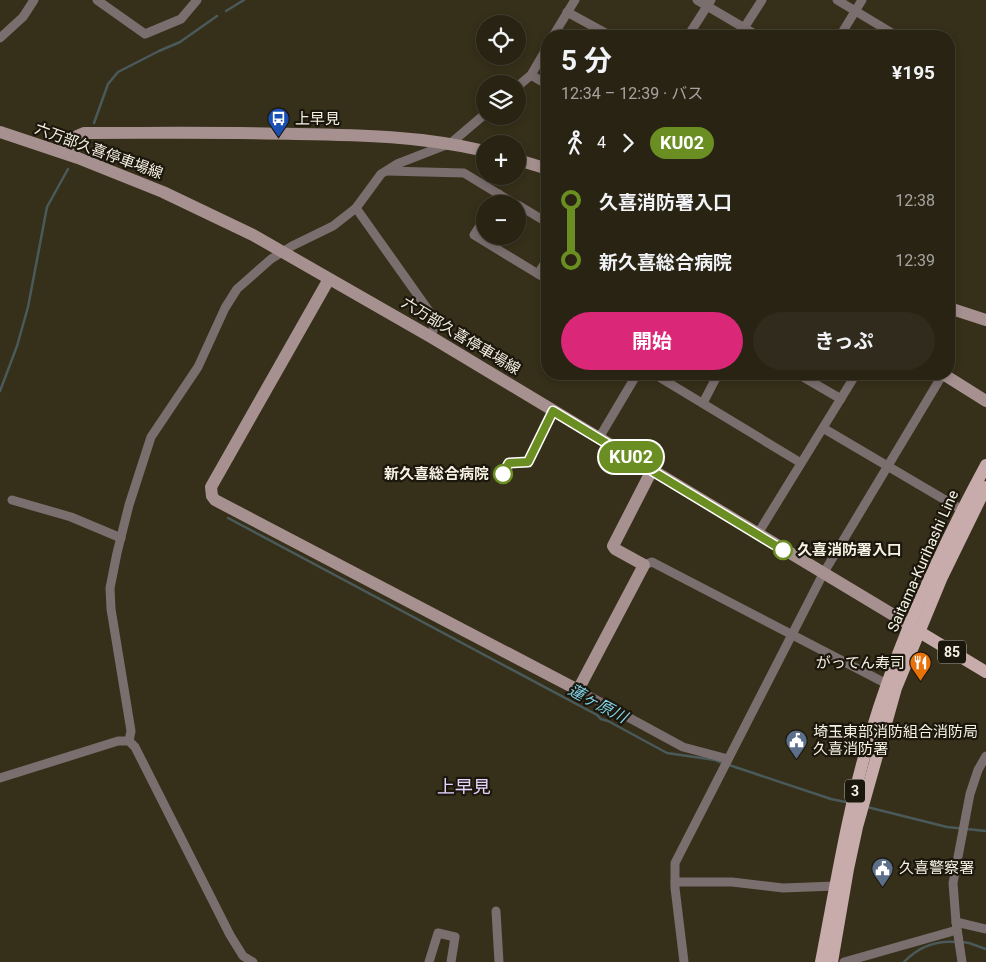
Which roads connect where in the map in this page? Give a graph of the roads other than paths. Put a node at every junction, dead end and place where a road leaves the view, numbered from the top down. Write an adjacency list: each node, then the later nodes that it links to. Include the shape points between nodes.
1 (34, 0): 19 (street, via 23,17)
2 (99, 0): 3 (street, via 145,34 181,19)
3 (197, 0)
4 (575, 0): 11 (street)
5 (697, 0): 9 (street)
6 (762, 0): 12 (street)
7 (837, 0): 10 (street)
8 (862, 0): 10 (street)
9 (709, 3): 12 (street); 15 (street)
10 (856, 11): 17 (street); 18 (street)
11 (567, 12): 13 (street); 14 (street)
12 (744, 28): 16 (street)
13 (556, 30)
14 (600, 30)
15 (692, 30)
16 (748, 30)
17 (844, 30)
18 (887, 30)
19 (0, 38)
20 (541, 58): 21 (street)
21 (531, 75): 22 (street); 23 (street)
22 (526, 79)
23 (541, 81)
24 (476, 122): 26 (street)
25 (0, 132): 28 (street, 六万部久喜停車場線)
26 (451, 143): 27 (street); 28 (street, via 357,134 84,133 77,136); 31 (street)
27 (476, 149)
28 (64, 153): 37 (street, 六万部久喜停車場線, via 196,207)
29 (526, 163): 30 (street)
30 (541, 168)
31 (387, 171): 32 (street, via 464,173); 33 (street, via 381,174)
32 (499, 194)
33 (356, 208): 37 (street, via 333,226); 44 (street, via 434,318 436,324)
34 (526, 210): 35 (street)
35 (541, 219)
36 (490, 245): 39 (street)
37 (283, 252): 41 (street, 六万部久喜停車場線); 65 (street, via 237,289 198,367 151,437)
38 (541, 269): 39 (street)
39 (538, 274): 40 (street)
40 (541, 276)
41 (329, 278): 44 (street, 六万部久喜停車場線); 72 (street, via 211,487 212,496)
42 (955, 310): 43 (street)
43 (986, 320)
44 (431, 337): 56 (street, 六万部久喜停車場線)
45 (633, 380): 56 (street)
46 (664, 380): 54 (street)
47 (715, 380): 54 (street)
48 (808, 380): 52 (street)
49 (852, 380): 52 (street)
50 (939, 380): 59 (street)
51 (953, 380): 53 (street)
52 (841, 399): 55 (street)
53 (986, 401)
54 (703, 404): 57 (street)
55 (824, 428): 57 (street); 59 (street)
56 (599, 438): 60 (street, 六万部久喜停車場線)
57 (802, 463): 64 (street)
58 (986, 465): 63 (main road, Saitama-Kurihashi Line / 3)
59 (888, 466): 63 (street); 67 (street)
60 (652, 470): 64 (street, 六万部久喜停車場線); 66 (street, via 613,546)
61 (986, 487): 68 (main road, Saitama-Kurihashi Line / 3)
62 (12, 500): 65 (street, via 71,517)
63 (962, 510): 68 (main road, Saitama-Kurihashi Line / 3)
64 (757, 535): 67 (street, 六万部久喜停車場線)
65 (121, 538): 73 (street, via 110,588 131,732)
66 (644, 565): 69 (street, via 652,562); 72 (street)
67 (823, 574): 68 (street, 六万部久喜停車場線); 69 (street)
68 (914, 629): 70 (main road, 85); 71 (main road, Saitama-Kurihashi Line / 3); 88 (main road, Saitama-Kurihashi Line / 3, via 863,805)
69 (791, 634): 71 (street); 75 (street)
70 (986, 672)
71 (887, 684): 78 (main road, Saitama-Kurihashi Line / 3, via 854,794)
72 (578, 690): 75 (street, via 683,747)
73 (128, 741): 76 (street, via 118,741); 82 (street, via 135,747 230,935 242,956)
74 (986, 756): 80 (street, via 970,794 959,847 953,883)
75 (728, 759): 77 (street, via 675,863)
76 (0, 778)
77 (675, 882): 78 (street, via 732,882 783,888); 86 (street)
78 (835, 886): 87 (main road, Saitama-Kurihashi Line / 3)
79 (496, 911): 85 (street)
80 (956, 926): 81 (street); 89 (street); 90 (street)
81 (986, 929)
82 (253, 962)
83 (429, 962): 84 (street, via 438,933 455,937)
84 (451, 962)
85 (499, 962)
86 (684, 962)
87 (821, 962)
88 (832, 962)
89 (844, 962)
90 (962, 962)

